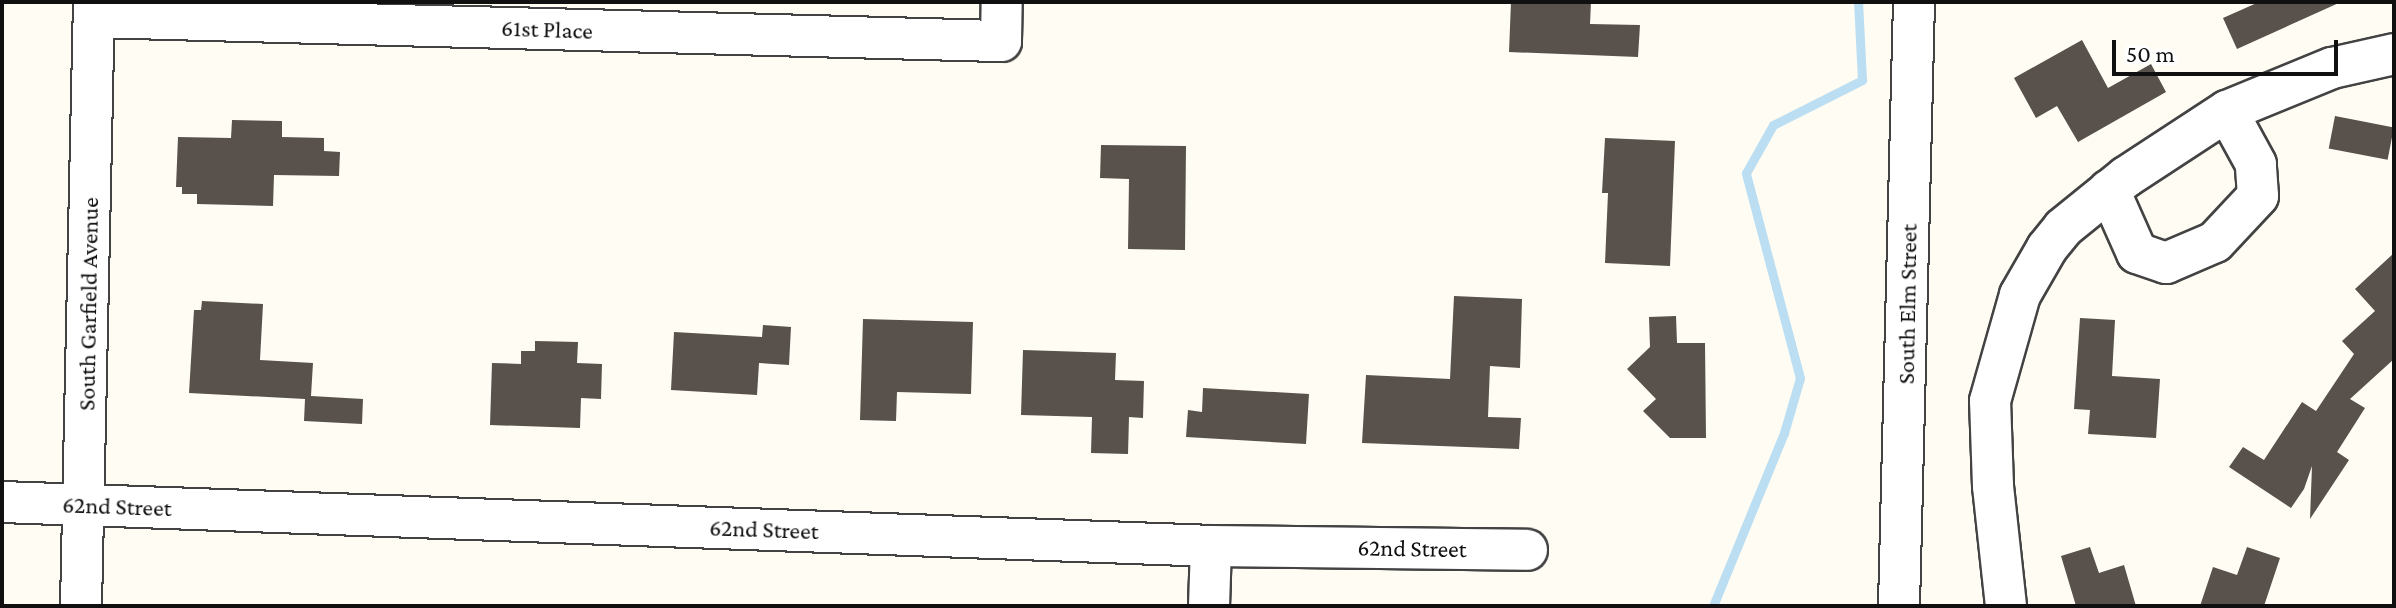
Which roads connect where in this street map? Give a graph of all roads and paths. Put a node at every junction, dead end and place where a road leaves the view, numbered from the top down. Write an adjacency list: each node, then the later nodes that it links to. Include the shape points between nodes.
1 (1002, 2): 3 (street, 61st Place, via 1001,41)
2 (1914, 2): 13 (street, South Elm Street)
3 (94, 10): 8 (street, South Garfield Avenue)
4 (2394, 54): 5 (street, via 2332,68)
5 (2227, 111): 6 (street); 6 (street, via 2256,164 2258,196 2215,242 2166,263 2137,253)
6 (2109, 190): 14 (street, via 2047,248 2020,295 2004,343 1990,401)
7 (2, 502): 8 (street, 62nd Street)
8 (83, 505): 9 (street, 62nd Street); 11 (street, South Garfield Avenue)
9 (1211, 546): 10 (street, 62nd Street); 12 (street)
10 (1527, 550)
11 (81, 606)
12 (1209, 606)
13 (1899, 606)
14 (2006, 606)

